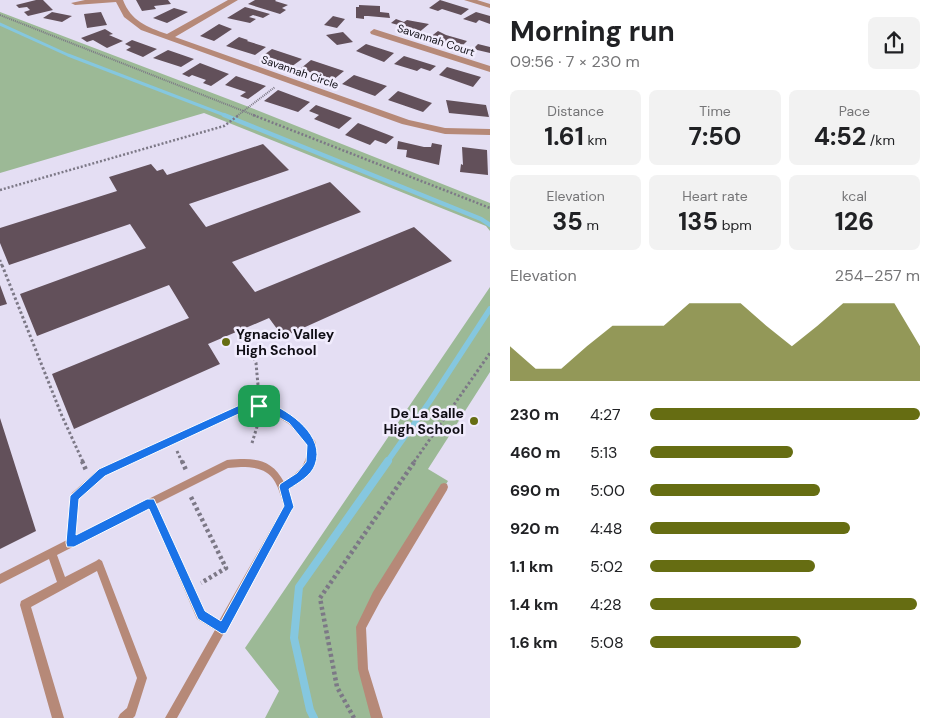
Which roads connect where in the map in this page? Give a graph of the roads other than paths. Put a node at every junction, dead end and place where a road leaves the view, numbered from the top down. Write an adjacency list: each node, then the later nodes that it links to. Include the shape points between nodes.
1 (118, 0): 4 (street); 7 (street, Savannah Circle, via 122,12 137,26)
2 (234, 0): 7 (street)
3 (468, 0): 5 (street)
4 (75, 3)
5 (490, 6)
6 (374, 32): 8 (street, Savannah Court)
7 (168, 37): 9 (street, Savannah Circle, via 406,122 445,131)
8 (490, 69)
9 (490, 132)
10 (284, 487): 12 (lane, via 266,466 241,462 227,464); 13 (lane, via 301,476 311,464 312,444 292,421 267,406 245,407 102,472 75,496); 17 (lane, via 289,507)
11 (444, 487): 21 (lane, via 377,596 362,627 362,669)
12 (151, 502): 13 (lane); 17 (lane, via 202,615)
13 (71, 543): 14 (lane)
14 (52, 553): 15 (lane); 16 (lane)
15 (0, 579)
16 (63, 584): 18 (lane, via 25,605); 19 (lane, via 100,564 142,678 132,712)
17 (222, 629): 20 (lane)
18 (58, 718)
19 (124, 718)
20 (171, 718)
21 (377, 718)

